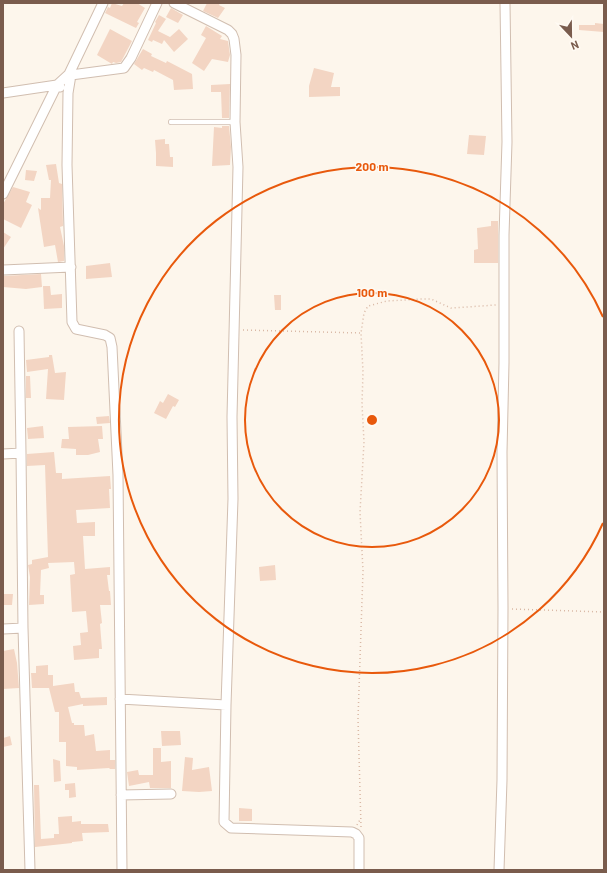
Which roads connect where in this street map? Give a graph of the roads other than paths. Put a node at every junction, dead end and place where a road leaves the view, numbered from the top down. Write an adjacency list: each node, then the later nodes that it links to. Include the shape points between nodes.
1 (103, 3): 5 (street)
2 (157, 3): 5 (street, via 124,68)
3 (174, 3): 10 (street, via 232,34 236,55)
4 (505, 3): 26 (street, via 507,142 502,452 502,780)
5 (70, 75): 6 (street); 8 (street)
6 (57, 85): 7 (street); 8 (street); 11 (street)
7 (3, 93)
8 (68, 93): 12 (street, via 67,165)
9 (171, 122): 10 (lane)
10 (235, 122): 20 (street, via 238,167 232,417 233,499)
11 (3, 194)
12 (71, 267): 13 (street); 19 (street, via 72,322 76,329 110,338 112,347 118,476)
13 (3, 270)
14 (19, 331): 15 (street)
15 (21, 453): 16 (street); 17 (street)
16 (3, 454)
17 (22, 628): 18 (street); 23 (street)
18 (3, 629)
19 (120, 699): 20 (street); 22 (street)
20 (226, 705): 25 (street, via 223,813 227,826 356,834 359,838)
21 (171, 794): 22 (street)
22 (121, 795): 24 (street)
23 (30, 870)
24 (122, 870)
25 (359, 870)
26 (499, 870)

